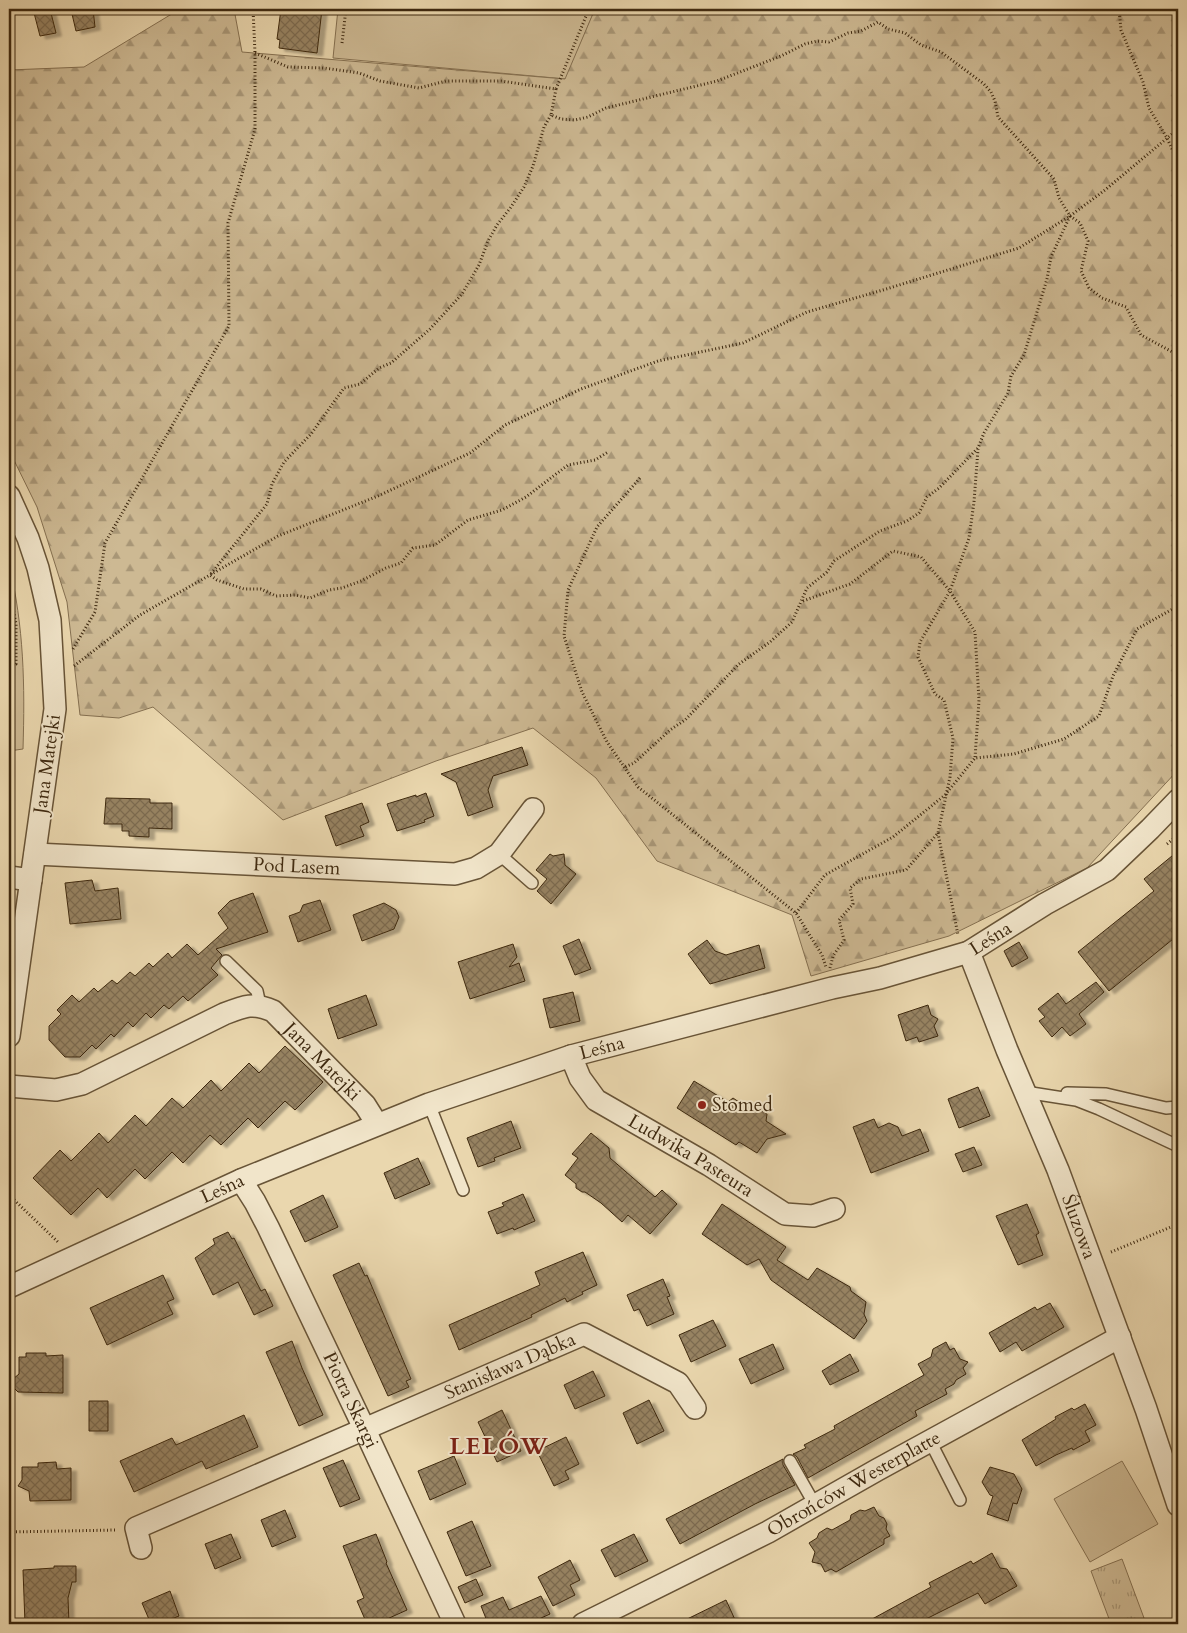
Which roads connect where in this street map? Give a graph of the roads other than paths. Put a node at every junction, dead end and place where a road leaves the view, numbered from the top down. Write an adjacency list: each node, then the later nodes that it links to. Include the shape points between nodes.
1 (9, 496): 4 (street, Jana Matejki, via 38,568 50,620 55,709)
2 (1178, 800): 9 (street, Leśna, via 1107,870)
3 (533, 809): 5 (street, Pod Lasem)
4 (35, 854): 5 (street, Pod Lasem, via 446,874 476,868); 7 (street, Jana Matejki)
5 (499, 854): 8 (lane)
6 (9, 877): 7 (street)
7 (31, 880): 12 (street, Jana Matejki)
8 (532, 883)
9 (969, 952): 13 (street, Leśna, via 880,978 830,982); 15 (street, Śluzowa)
10 (226, 961): 11 (lane, via 257,991)
11 (260, 1005): 14 (street, via 245,1006 224,1014 82,1084 56,1090); 18 (street, Jana Matejki, via 273,1011 365,1105)
12 (9, 1036)
13 (571, 1056): 16 (street, Leśna); 22 (street, Ludwika Pasteura, via 580,1078 596,1100 709,1165 784,1214 813,1216)
14 (9, 1086)
15 (1025, 1092): 17 (lane, via 1106,1094 1158,1107); 19 (lane, via 1076,1100); 24 (street, Śluzowa)
16 (428, 1104): 18 (street, Leśna); 21 (lane)
17 (1178, 1107)
18 (377, 1124): 20 (street, Leśna)
19 (1178, 1146)
20 (241, 1180): 23 (street, Leśna); 26 (street, Piotra Skargi, via 268,1226)
21 (463, 1190)
22 (834, 1209)
23 (9, 1287)
24 (1120, 1336): 27 (street, Obrońców Westerplatte); 31 (street, Śluzowa)
25 (695, 1408): 26 (street, Stanisława Dąbka, via 678,1383 584,1334)
26 (364, 1428): 32 (street, via 136,1528); 33 (street, Piotra Skargi)
27 (930, 1441): 29 (lane); 30 (street, Obrońców Westerplatte)
28 (790, 1461): 30 (lane)
29 (960, 1500)
30 (815, 1505): 34 (street, Obrońców Westerplatte, via 768,1532)
31 (1178, 1505)
32 (141, 1548)
33 (454, 1624)
34 (583, 1624)

